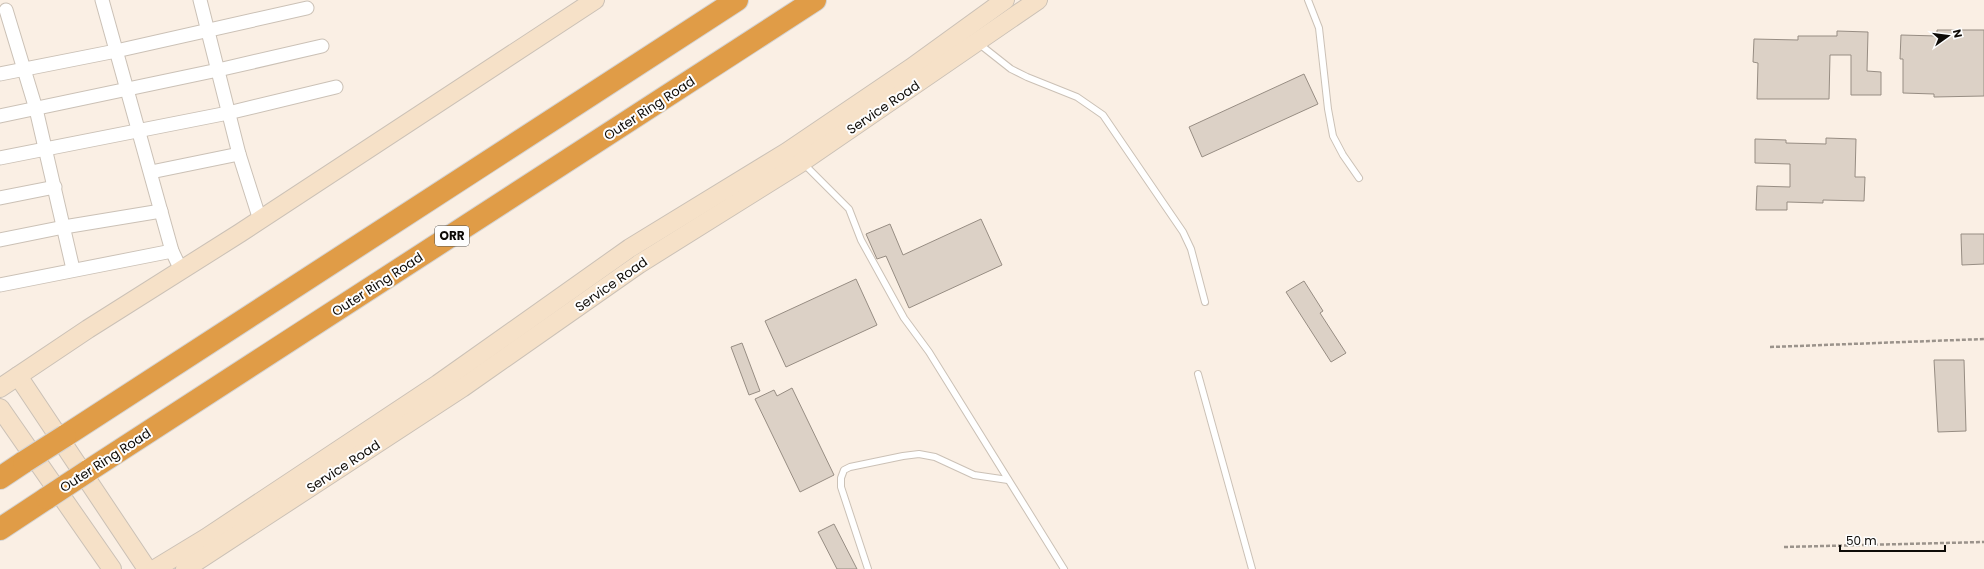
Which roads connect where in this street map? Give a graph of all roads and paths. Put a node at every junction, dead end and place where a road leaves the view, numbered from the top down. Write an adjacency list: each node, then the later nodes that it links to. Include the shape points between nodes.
1 (102, 0): 14 (street)
2 (200, 0): 11 (street)
3 (595, 0): 33 (main road)
4 (737, 0): 47 (highway, bridge)
5 (815, 0): 49 (highway, Outer Ring Road / ORR, bridge)
6 (1005, 0): 54 (main road, via 911,68 787,152 630,248 438,384)
7 (1038, 0): 12 (main road, Service Road)
8 (1308, 0): 29 (lane, via 1319,28 1333,136)
9 (307, 8): 11 (street)
10 (6, 10): 15 (street)
11 (207, 30): 14 (street); 16 (street)
12 (977, 42): 27 (main road, Service Road); 40 (lane, via 1011,69 1077,97 1103,115 1183,232 1191,249)
13 (322, 46): 16 (street)
14 (116, 51): 15 (street); 19 (street)
15 (25, 69): 17 (street); 20 (street)
16 (218, 70): 19 (street); 21 (street)
17 (0, 74)
18 (336, 87): 21 (street)
19 (126, 88): 20 (street); 23 (street)
20 (36, 109): 22 (street); 24 (street)
21 (228, 113): 23 (street); 25 (street)
22 (0, 116)
23 (138, 130): 24 (street); 28 (street)
24 (46, 148): 26 (street); 30 (street)
25 (239, 154): 28 (street); 33 (street)
26 (0, 158)
27 (802, 162): 48 (lane, via 849,209 861,240 904,318 929,352); 55 (main road, Service Road, via 639,264 449,396)
28 (151, 172): 32 (street)
29 (1359, 178)
30 (55, 187): 31 (street); 34 (street)
31 (0, 198)
32 (161, 211): 34 (street); 36 (street)
33 (260, 220): 38 (main road)
34 (64, 226): 35 (street); 37 (street)
35 (0, 240)
36 (172, 251): 37 (street); 38 (street)
37 (73, 269): 39 (street)
38 (181, 270): 44 (main road)
39 (0, 285)
40 (1205, 302)
41 (1984, 338): 42 (path)
42 (1770, 347)
43 (1198, 374): 58 (lane)
44 (18, 376): 45 (main road); 53 (main road)
45 (0, 387)
46 (0, 408): 52 (main road)
47 (0, 478)
48 (1008, 480): 56 (lane, via 974,475 935,457 919,454 844,470 841,487); 57 (lane)
49 (0, 529)
50 (1984, 542): 51 (path)
51 (1784, 547)
52 (112, 569)
53 (147, 569)
54 (155, 569)
55 (185, 569)
56 (868, 569)
57 (1064, 569)
58 (1252, 569)

